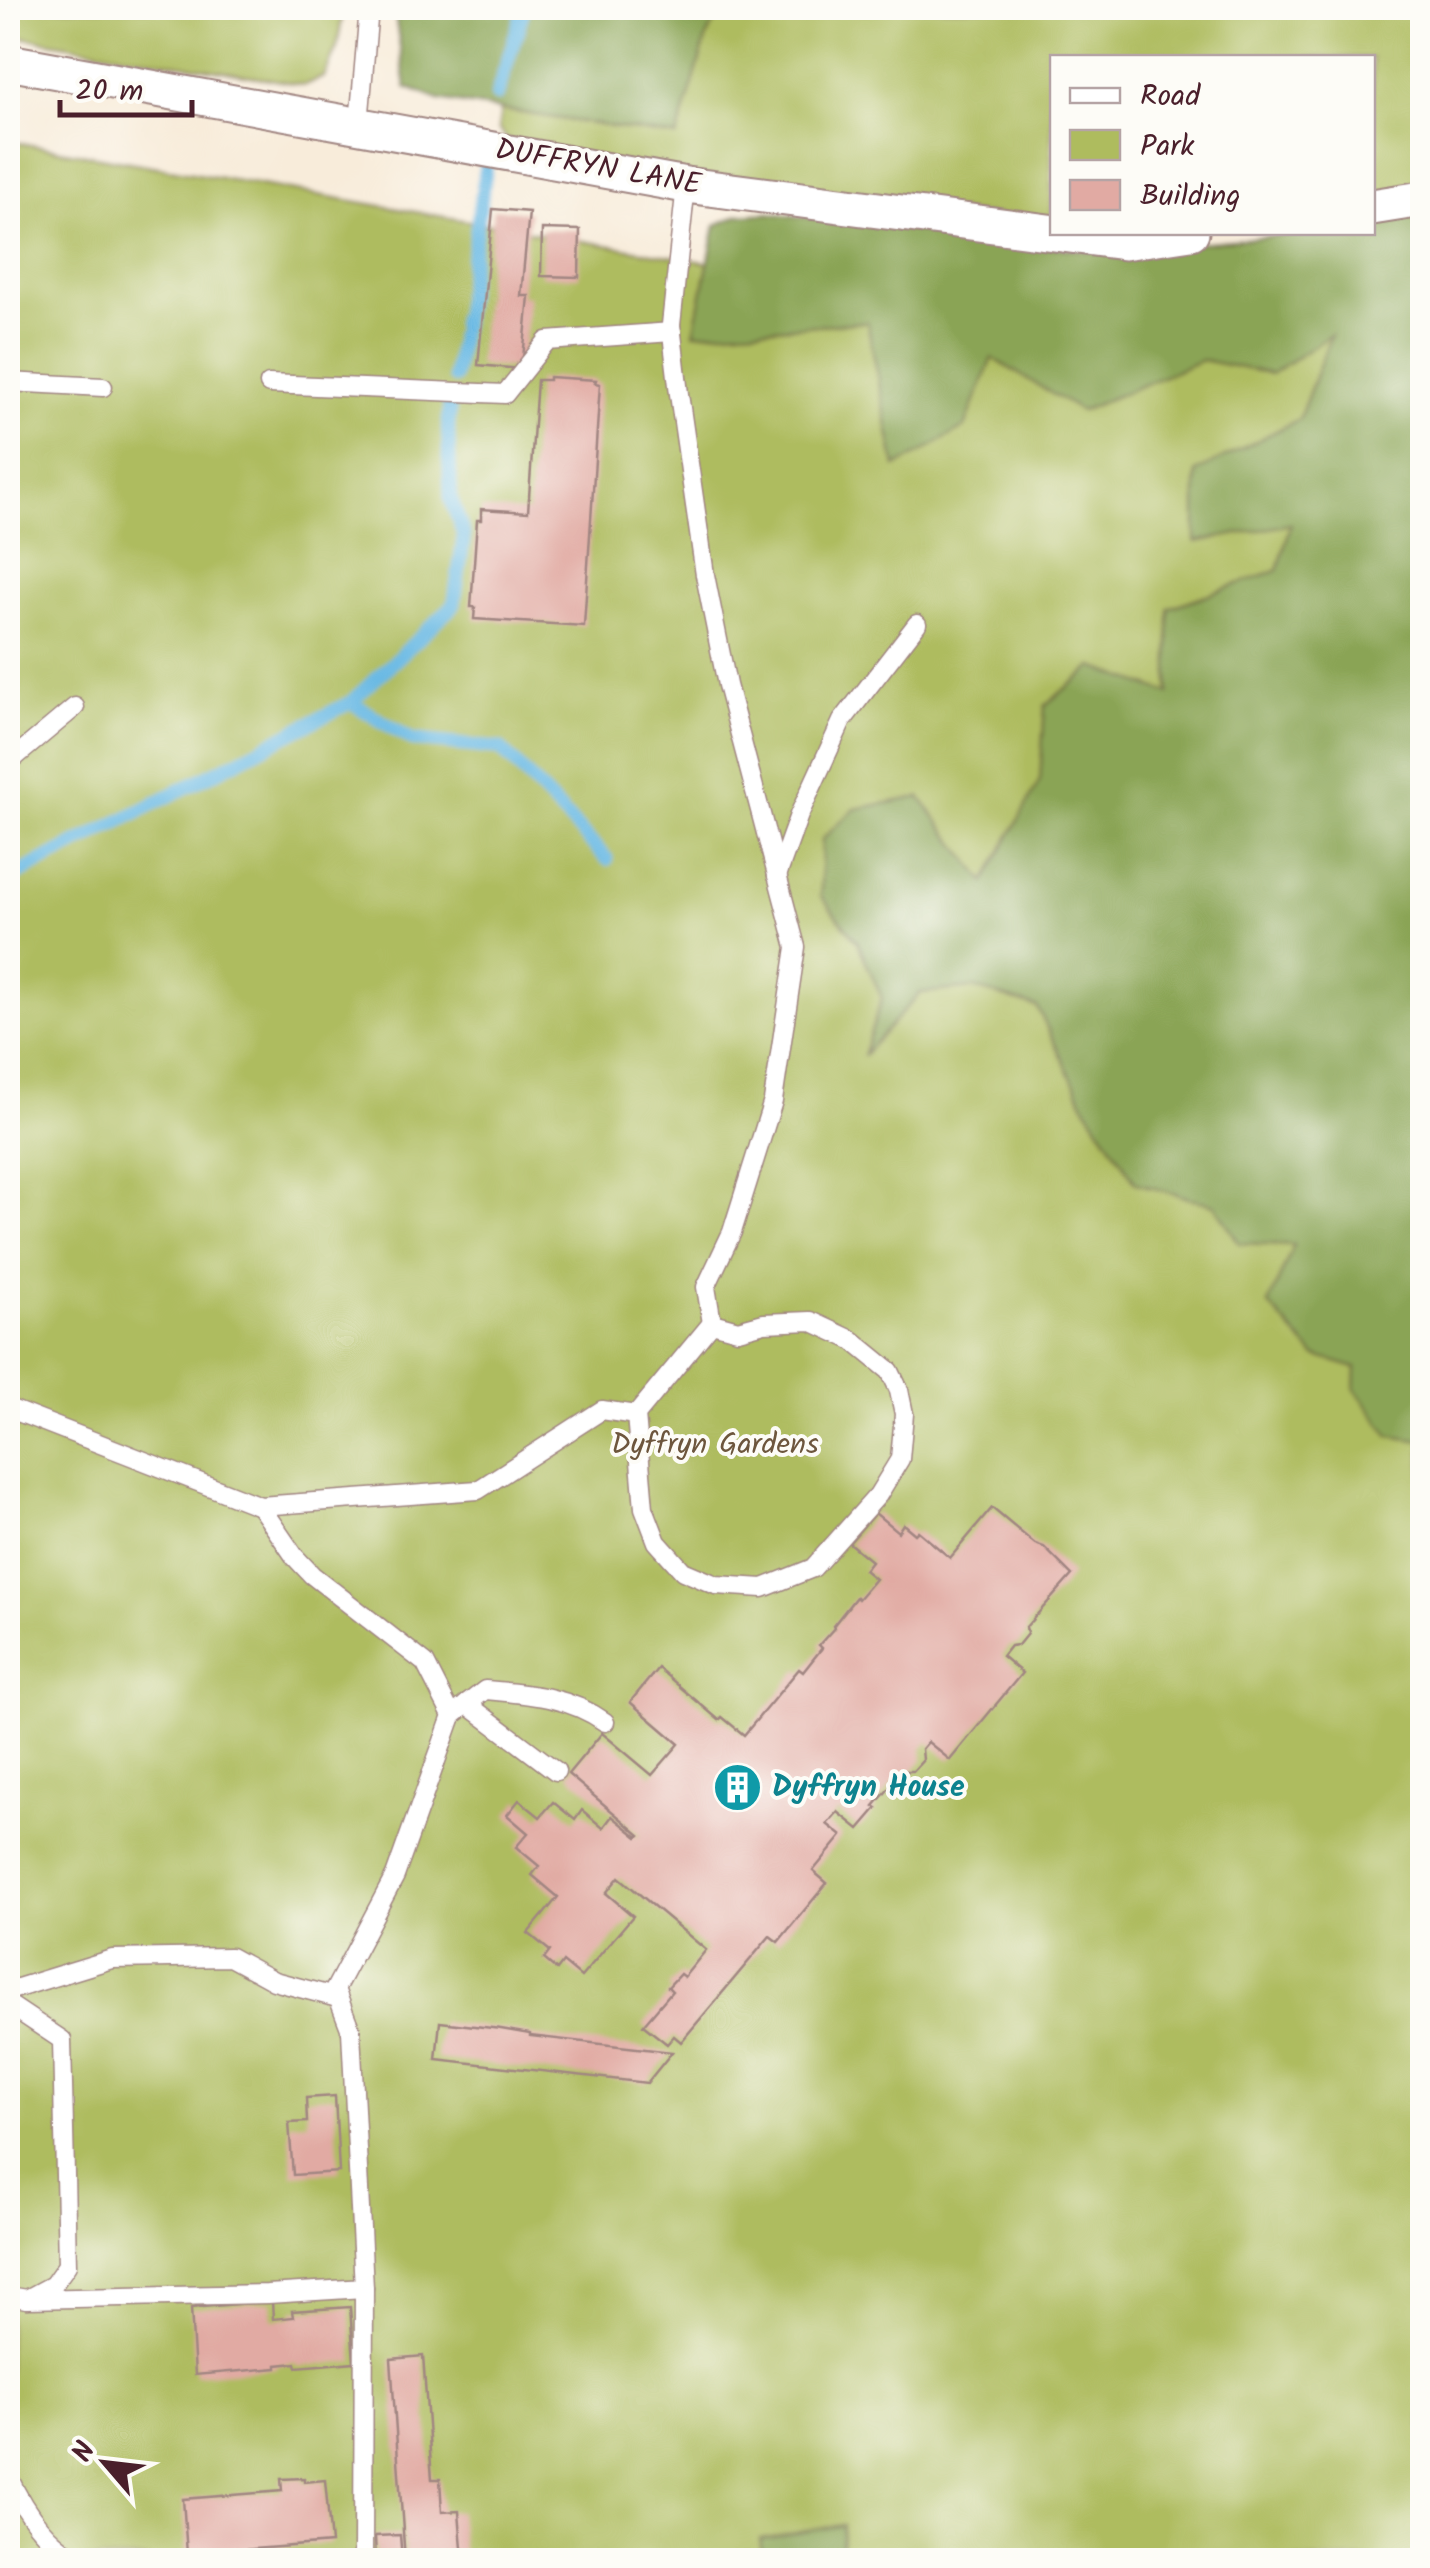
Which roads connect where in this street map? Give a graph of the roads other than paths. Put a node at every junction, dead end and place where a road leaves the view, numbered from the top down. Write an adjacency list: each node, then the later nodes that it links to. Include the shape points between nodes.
1 (369, 8): 3 (lane)
2 (8, 62): 3 (street, DUFFRYN LANE)
3 (359, 124): 4 (street, DUFFRYN LANE)
4 (686, 185): 7 (street, DUFFRYN LANE); 10 (lane)
5 (1422, 199): 6 (street)
6 (1375, 206)
7 (1050, 232)
8 (1070, 235): 9 (street, DUFFRYN LANE, via 1124,242)
9 (1172, 235)
10 (672, 332): 12 (lane, via 547,341 505,394); 17 (lane, via 705,575)
11 (8, 382): 13 (lane)
12 (269, 384)
13 (102, 388)
14 (917, 624): 17 (lane, via 842,721)
15 (75, 707): 16 (lane)
16 (8, 763)
17 (777, 877): 18 (lane, via 796,947 774,1101 732,1232 706,1287)
18 (712, 1323): 20 (lane); 20 (lane, via 738,1330 811,1320 852,1340 890,1371 904,1414 900,1459 878,1495 814,1568 762,1588 716,1586 683,1571 658,1542 644,1508)
19 (8, 1408): 21 (lane)
20 (636, 1415): 21 (lane, via 602,1410 478,1490)
21 (260, 1506): 23 (lane, via 312,1575 425,1663)
22 (467, 1704): 23 (lane); 24 (lane, via 485,1690 548,1696); 25 (lane)
23 (452, 1716): 27 (lane, via 396,1876 335,1990)
24 (605, 1722)
25 (556, 1771)
26 (8, 1991): 27 (lane, via 112,1959 230,1957 274,1981)
27 (338, 1998): 29 (lane, via 351,2031)
28 (8, 2004): 31 (lane, via 62,2040 68,2264 53,2285)
29 (364, 2288): 31 (lane); 34 (lane)
30 (8, 2296): 31 (lane)
31 (27, 2300)
32 (8, 2476): 33 (lane, via 40,2529)
33 (79, 2560)
34 (363, 2560)

